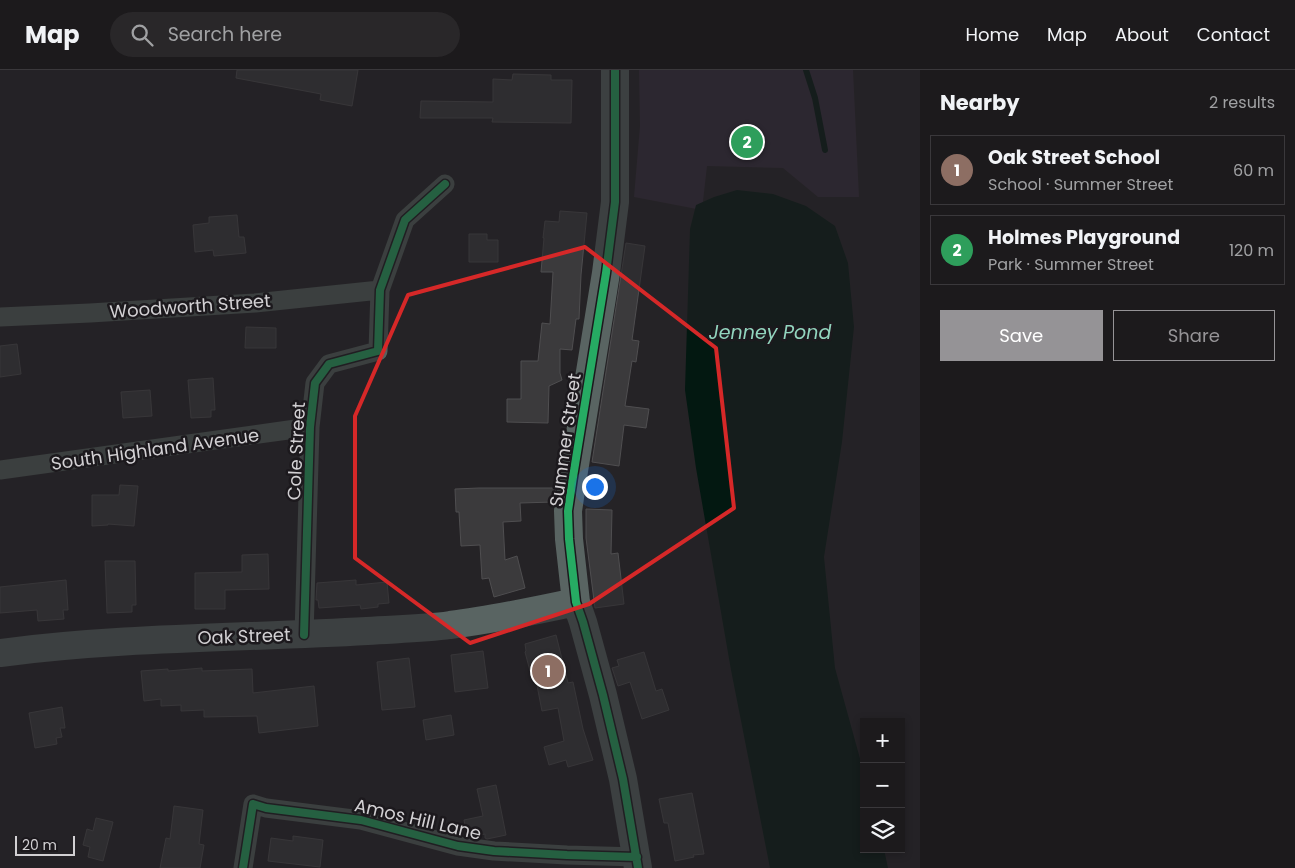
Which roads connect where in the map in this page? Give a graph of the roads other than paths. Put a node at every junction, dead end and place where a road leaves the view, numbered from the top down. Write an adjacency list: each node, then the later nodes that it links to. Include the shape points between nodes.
1 (615, 70): 7 (main road, Summer Street, via 615,202 568,511)
2 (445, 184): 3 (street, Cole Street, via 404,220)
3 (380, 290): 4 (street, Woodworth Street, via 254,302); 5 (street, Cole Street, via 378,351 329,364 315,384)
4 (0, 316)
5 (310, 427): 6 (street, South Highland Avenue); 8 (street, Cole Street)
6 (0, 470)
7 (576, 602): 8 (main road, Oak Street, via 449,626); 10 (main road, Summer Street, via 618,760)
8 (304, 635): 9 (main road, Oak Street, via 132,640)
9 (0, 653)
10 (638, 862): 11 (street, Amos Hill Lane, via 476,849 361,820 253,804)
11 (243, 868)

